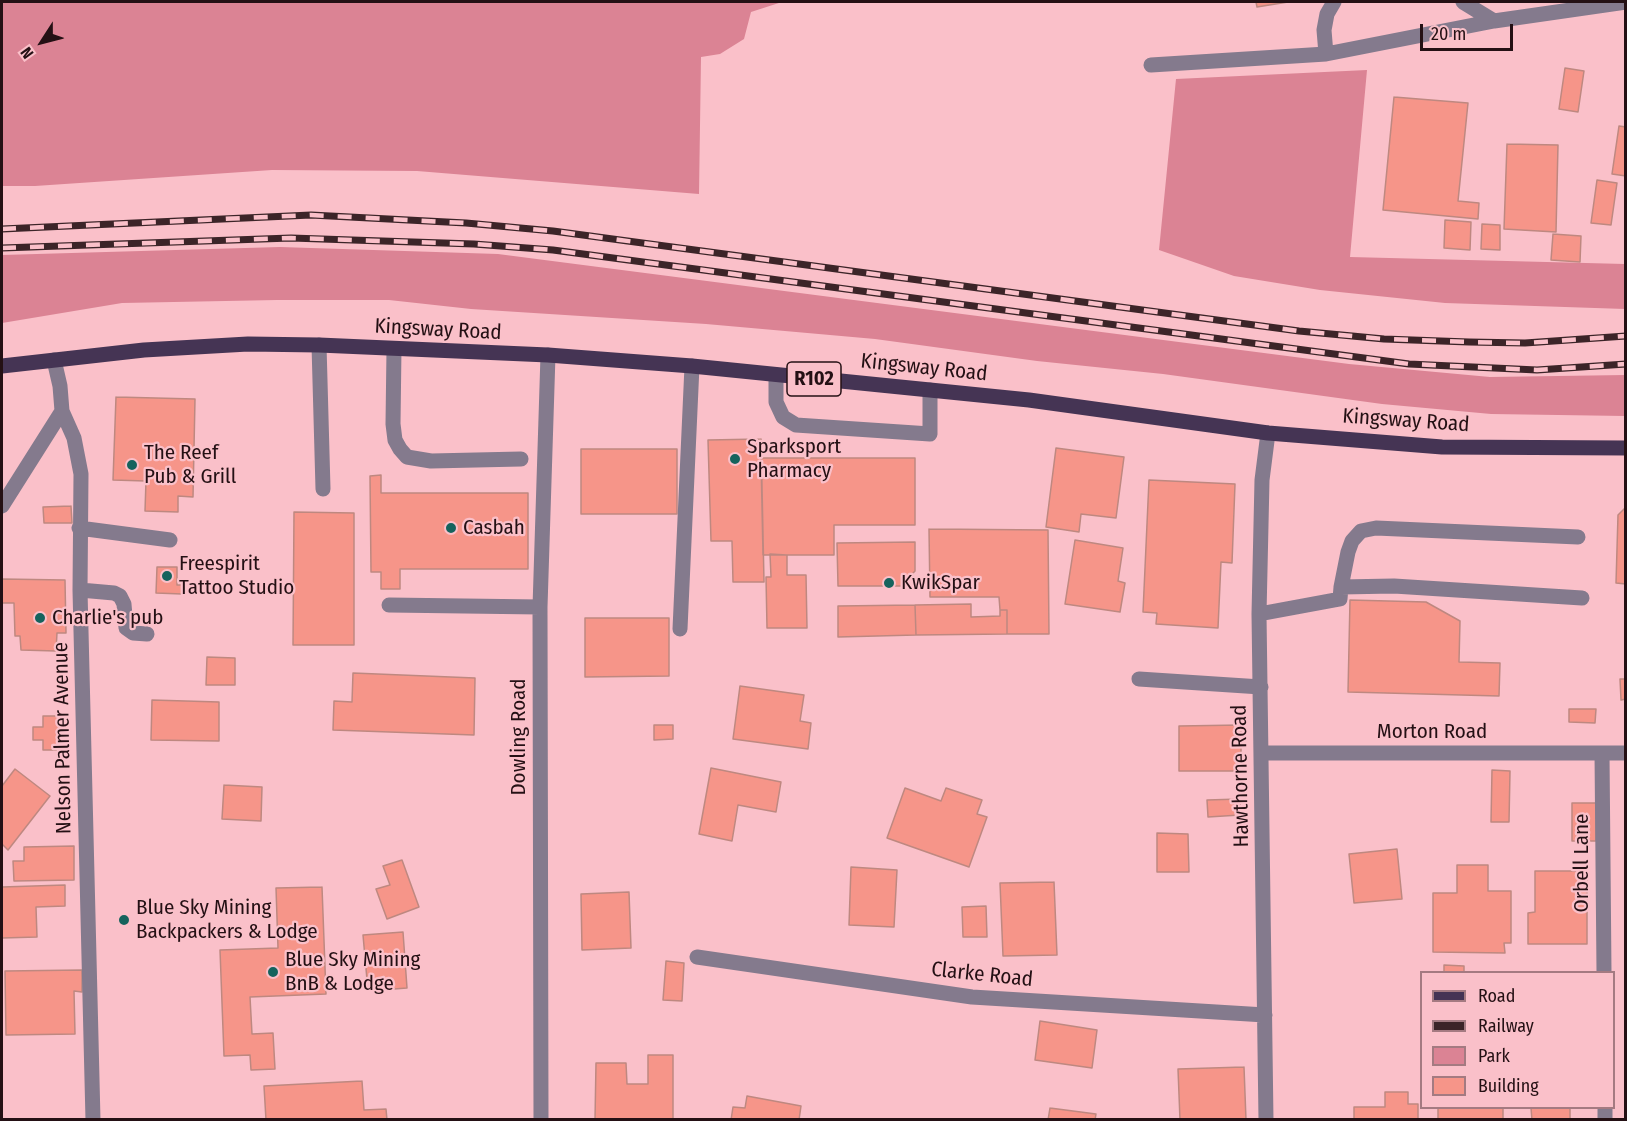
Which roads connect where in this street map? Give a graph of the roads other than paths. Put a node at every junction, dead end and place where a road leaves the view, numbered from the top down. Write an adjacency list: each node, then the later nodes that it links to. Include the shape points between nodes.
1 (1334, 2): 5 (street, via 1324,30)
2 (1463, 2): 4 (street)
3 (1626, 2): 4 (street)
4 (1494, 21): 5 (street)
5 (1326, 54): 6 (street)
6 (1151, 65)
7 (319, 345): 8 (main road, Kingsway Road / R102); 10 (main road, Kingsway Road / R102, via 193,347); 19 (street)
8 (394, 349): 9 (main road, Kingsway Road / R102); 18 (street, via 393,424 395,440 407,457 431,461)
9 (548, 356): 12 (main road, Kingsway Road / R102); 28 (street, Dowling Road)
10 (54, 360): 11 (main road, Kingsway Road / R102); 15 (street, Nelson Palmer Avenue)
11 (2, 366)
12 (692, 366): 13 (main road, Kingsway Road / R102); 30 (street)
13 (776, 375): 14 (main road, Kingsway Road / R102); 14 (street, via 776,402 783,417 796,425 930,434)
14 (930, 390): 16 (main road, Kingsway Road / R102)
15 (62, 411): 20 (street); 21 (street, Nelson Palmer Avenue, via 74,438 81,474)
16 (1268, 433): 17 (main road, Kingsway Road / R102, via 1442,447); 29 (street, Hawthorne Road, via 1262,480)
17 (1626, 448)
18 (521, 459)
19 (323, 489)
20 (2, 506)
21 (79, 528): 23 (street); 25 (street, Nelson Palmer Avenue)
22 (1578, 537): 24 (street, via 1376,528 1361,531 1347,552)
23 (170, 540)
24 (1341, 587): 26 (street, via 1394,586); 29 (street, via 1340,599)
25 (80, 590): 31 (street, via 120,596 126,628); 40 (street, Nelson Palmer Avenue)
26 (1582, 598)
27 (389, 605): 28 (street)
28 (540, 607): 41 (street, Dowling Road)
29 (1259, 614): 33 (street, Hawthorne Road)
30 (680, 629)
31 (147, 634)
32 (1139, 679): 33 (street)
33 (1261, 687): 34 (street, Hawthorne Road)
34 (1262, 753): 35 (street, Morton Road); 39 (street, Hawthorne Road)
35 (1602, 753): 36 (street, Morton Road); 38 (street, Orbell Lane)
36 (1626, 753)
37 (697, 957): 39 (street, Clarke Road, via 972,997)
38 (1604, 971)
39 (1265, 1015): 42 (street, Hawthorne Road)
40 (93, 1119)
41 (541, 1119)
42 (1266, 1119)

